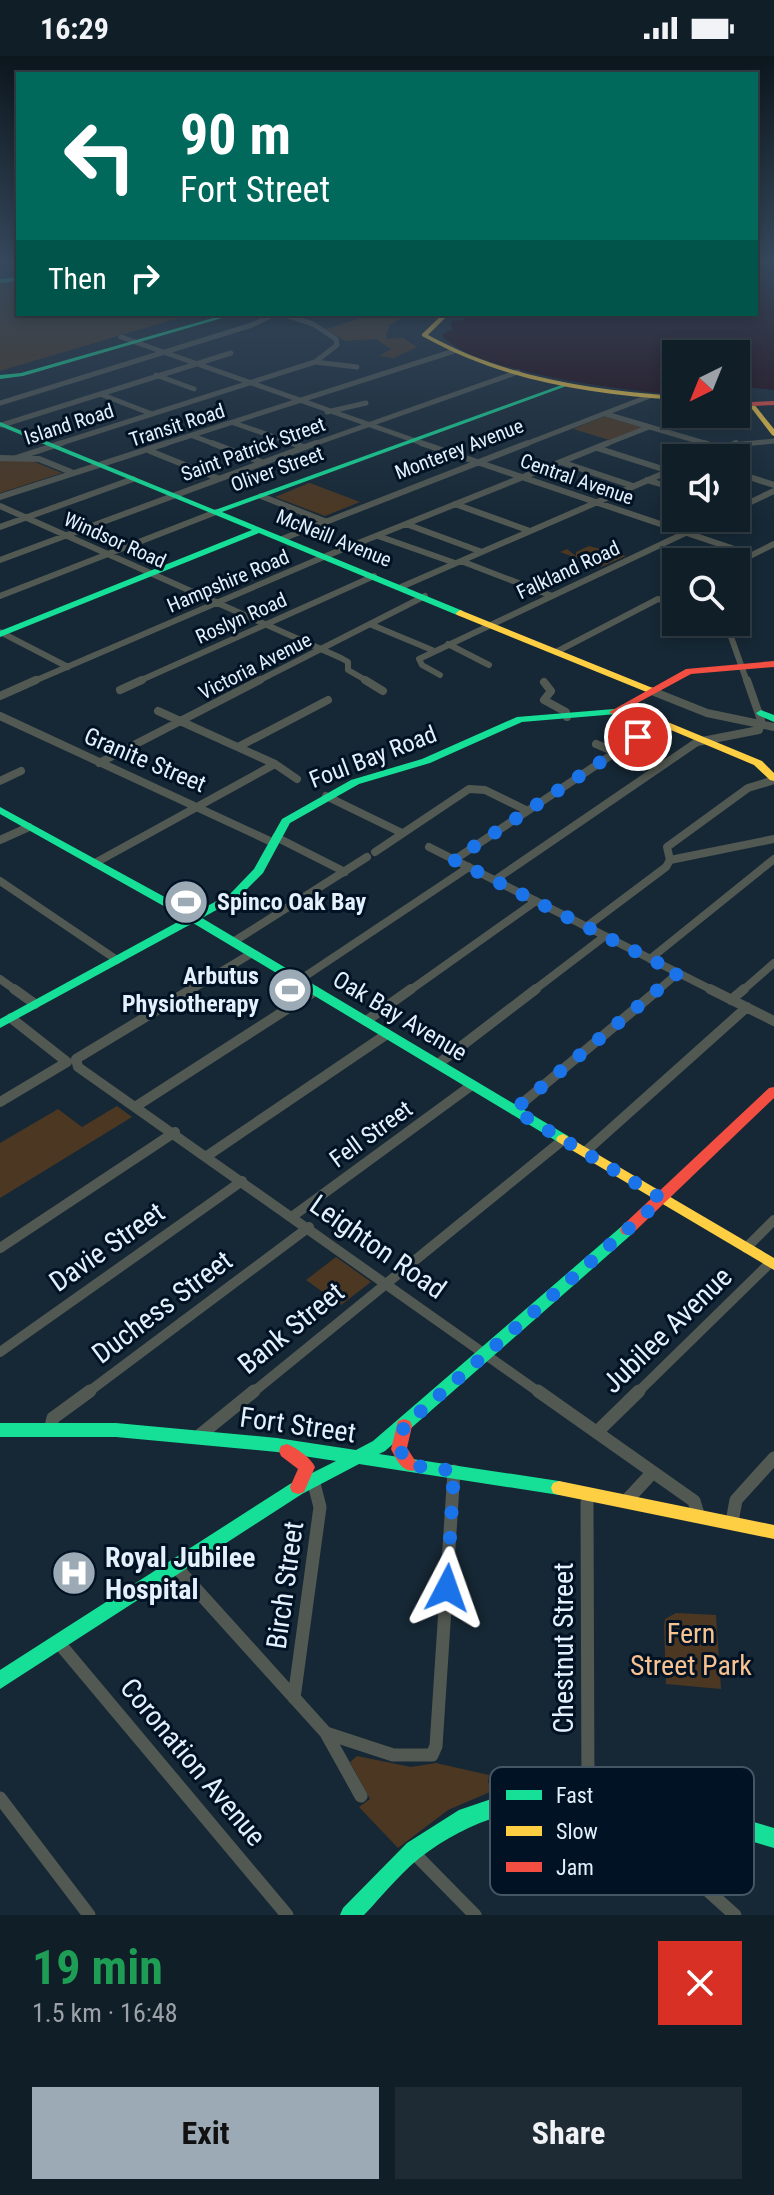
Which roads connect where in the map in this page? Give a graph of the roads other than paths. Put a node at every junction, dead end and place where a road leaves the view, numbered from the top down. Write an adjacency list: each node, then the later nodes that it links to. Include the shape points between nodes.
1 (115, 349): 14 (street)
2 (151, 349): 7 (street, Central Avenue)
3 (174, 349): 7 (street)
4 (332, 349): 9 (street)
5 (450, 349): 6 (street)
6 (454, 351): 12 (street); 21 (street, Transit Road)
7 (162, 353): 10 (street, Central Avenue); 22 (street)
8 (231, 353): 10 (street)
9 (315, 362): 11 (street); 15 (street, Island Road)
10 (194, 364): 13 (street); 15 (street, Central Avenue)
11 (357, 367)
12 (518, 372): 16 (street); 31 (street, Saint Patrick Street)
13 (156, 375): 17 (street); 18 (street)
14 (0, 377)
15 (250, 384): 21 (street, Central Avenue); 27 (street, Island Road)
16 (569, 384): 19 (street); 35 (street, Oliver Street)
17 (194, 389)
18 (99, 393): 27 (street); 30 (street)
19 (650, 396): 20 (street); 28 (street, Monterey Avenue)
20 (662, 397)
21 (298, 402): 26 (street, Central Avenue); 29 (street, Transit Road)
22 (0, 403)
23 (366, 403): 26 (street)
24 (774, 403): 25 (street)
25 (751, 404): 33 (street)
26 (327, 412): 31 (street, Central Avenue)
27 (152, 414): 39 (street, Island Road)
28 (606, 414): 32 (street); 47 (street, Monterey Avenue)
29 (234, 423): 34 (street, Transit Road); 40 (street)
30 (1, 425): 39 (street, McNeill Avenue)
31 (367, 425): 35 (street, Central Avenue); 40 (street, Saint Patrick Street)
32 (649, 427): 37 (street); 41 (street, Hampshire Road)
33 (772, 427)
34 (193, 436): 42 (street, Transit Road); 45 (street)
35 (413, 441): 47 (street, Central Avenue); 62 (street, Oliver Street)
36 (774, 441): 38 (street)
37 (706, 444)
38 (737, 444)
39 (53, 446): 44 (street, Island Road); 48 (street, McNeill Avenue)
40 (303, 447): 45 (street, Saint Patrick Street)
41 (597, 448): 46 (street, Hampshire Road); 49 (street)
42 (150, 451): 48 (street, Transit Road); 54 (street)
43 (0, 458): 44 (street)
44 (16, 458): 50 (street, via 39,459)
45 (262, 462): 54 (street, Saint Patrick Street)
46 (560, 462): 52 (street, Hampshire Road); 59 (street)
47 (479, 463): 52 (street, Central Avenue); 70 (street, Monterey Avenue)
48 (102, 466): 50 (street, Transit Road); 55 (street, McNeill Avenue)
49 (662, 467)
50 (71, 472): 63 (street, Transit Road)
51 (662, 474): 56 (street)
52 (522, 477): 64 (street, Central Avenue); 66 (street, Hampshire Road)
53 (750, 477): 58 (street)
54 (217, 478): 61 (street, Saint Patrick Street)
55 (133, 479): 61 (street, McNeill Avenue); 69 (street)
56 (647, 480): 57 (street); 59 (street)
57 (662, 485)
58 (774, 485)
59 (633, 486): 64 (street)
60 (774, 491): 65 (street)
61 (173, 495): 68 (street, McNeill Avenue); 76 (street, Saint Patrick Street)
62 (261, 496): 68 (street, Oliver Street); 70 (street)
63 (0, 497)
64 (597, 502): 74 (street); 75 (street, Central Avenue)
65 (750, 502)
66 (455, 504): 71 (street, Hampshire Road); 74 (street)
67 (0, 506): 69 (street, Windsor Road)
68 (216, 512): 73 (street, McNeill Avenue); 81 (street, Oliver Street)
69 (26, 518): 72 (street); 76 (street, Windsor Road)
70 (327, 522): 78 (street, Monterey Avenue)
71 (406, 524): 77 (street, Hampshire Road); 80 (street)
72 (0, 527)
73 (260, 530): 78 (street, McNeill Avenue); 86 (street)
74 (530, 531): 80 (street)
75 (686, 533): 82 (street, Central Avenue); 91 (street, Falkland Road)
76 (65, 536): 81 (street, Windsor Road); 84 (street, Saint Patrick Street)
77 (378, 536): 83 (street, Hampshire Road); 85 (street)
78 (282, 539): 83 (street, McNeill Avenue)
79 (774, 544): 82 (street)
80 (482, 552): 85 (street)
81 (107, 554): 86 (street, Windsor Road); 89 (street, Oliver Street)
82 (752, 555)
83 (326, 556): 87 (street, McNeill Avenue); 93 (street, Hampshire Road)
84 (0, 560)
85 (458, 562): 88 (street); 91 (street)
86 (152, 573): 93 (street, Windsor Road); 97 (street)
87 (374, 576): 88 (street, McNeill Avenue); 95 (street, Roslyn Road)
88 (401, 587): 90 (street, McNeill Avenue)
89 (0, 596)
90 (425, 596): 94 (street, McNeill Avenue); 96 (street, Victoria Avenue)
91 (552, 596): 94 (street, Falkland Road)
92 (662, 600): 102 (street)
93 (217, 604): 95 (street, Windsor Road); 106 (street, Hampshire Road)
94 (491, 623): 99 (street, Falkland Road); 102 (street, McNeill Avenue)
95 (266, 624): 100 (street, Windsor Road); 109 (street, Roslyn Road)
96 (372, 625): 100 (street, Victoria Avenue); 101 (street)
97 (1, 633): 106 (street)
98 (731, 636): 105 (street)
99 (448, 644): 101 (street, Falkland Road); 104 (street)
100 (322, 650): 110 (street, Windsor Road, via 348,662 348,670); 120 (street, Victoria Avenue)
101 (432, 650): 107 (street, via 419,659)
102 (556, 652): 111 (street, McNeill Avenue)
103 (774, 664): 105 (street, Foul Bay Road)
104 (489, 665)
105 (742, 666): 111 (street, Foul Bay Road, via 689,671); 118 (street)
106 (68, 667): 112 (street, Hampshire Road)
107 (440, 675)
108 (544, 682): 117 (street, via 551,691 544,700)
109 (120, 690)
110 (383, 691)
111 (652, 691): 114 (street, Foul Bay Road); 118 (street, via 707,713)
112 (0, 696)
113 (328, 700): 125 (street)
114 (624, 707): 117 (street, Foul Bay Road, via 605,715); 121 (street)
115 (158, 711): 120 (street)
116 (0, 716): 127 (street, Granite Street)
117 (567, 717): 133 (street, Foul Bay Road, via 514,721 437,757)
118 (760, 718): 119 (street); 122 (street); 123 (street, via 759,730)
119 (774, 719)
120 (183, 720): 125 (street); 127 (street, Victoria Avenue)
121 (661, 722): 123 (street); 126 (street)
122 (774, 727)
123 (706, 741): 131 (street, via 758,763); 149 (street, via 692,745)
124 (596, 744): 126 (street)
125 (238, 747): 128 (street)
126 (615, 752): 136 (street)
127 (99, 763): 134 (street, Granite Street)
128 (275, 764): 130 (street); 134 (street)
129 (21, 771): 132 (street)
130 (297, 779)
131 (774, 779): 145 (street, via 748,788 667,847)
132 (0, 781)
133 (326, 796): 138 (street, via 395,832); 141 (street, Foul Bay Road, via 286,821)
134 (200, 805): 141 (street, Granite Street); 146 (street)
135 (0, 810): 137 (street, Oak Bay Avenue)
136 (526, 810): 138 (street, via 485,790 469,789); 144 (street)
137 (29, 827): 140 (street); 146 (street, Oak Bay Avenue)
138 (409, 832): 148 (street)
139 (774, 839): 145 (street)
140 (0, 840)
141 (275, 840): 148 (street, Granite Street); 152 (street, Foul Bay Road, via 250,882)
142 (429, 847): 144 (street)
143 (774, 859): 157 (street)
144 (454, 860): 147 (street)
145 (670, 860): 153 (street)
146 (95, 863): 152 (street, Oak Bay Avenue)
147 (469, 867): 149 (street); 162 (street)
148 (345, 872): 155 (street)
149 (495, 880): 151 (street)
150 (0, 881): 158 (street)
151 (536, 901): 153 (street); 168 (street)
152 (194, 919): 155 (street, Oak Bay Avenue); 158 (street, Foul Bay Road)
153 (586, 927): 154 (street)
154 (605, 936): 157 (street); 172 (street)
155 (233, 942): 156 (street, Oak Bay Avenue)
156 (252, 953): 162 (street, Oak Bay Avenue); 171 (street)
157 (650, 959): 160 (street)
158 (117, 960): 165 (street, Foul Bay Road)
159 (774, 963): 164 (street)
160 (678, 973): 164 (street); 177 (street)
161 (0, 979): 165 (street)
162 (298, 981): 163 (street, Oak Bay Avenue)
163 (315, 991): 168 (street, Oak Bay Avenue); 176 (street)
164 (731, 1000): 166 (street)
165 (35, 1004): 167 (street, Foul Bay Road)
166 (747, 1007): 169 (street); 180 (street)
167 (5, 1021): 171 (street, Leighton Road)
168 (366, 1021): 170 (street, Oak Bay Avenue)
169 (774, 1021)
170 (387, 1034): 172 (street, Oak Bay Avenue); 181 (street)
171 (71, 1062): 175 (street); 176 (street, Leighton Road)
172 (438, 1064): 173 (street, Oak Bay Avenue)
173 (472, 1085): 177 (street, Oak Bay Avenue); 184 (street, Fell Street)
174 (774, 1091): 183 (street)
175 (0, 1102)
176 (135, 1107): 178 (street, Leighton Road)
177 (514, 1110): 179 (street, Oak Bay Avenue)
178 (175, 1132): 181 (street, Leighton Road); 187 (street)
179 (564, 1139): 180 (street, Oak Bay Avenue); 190 (street, Bank Street)
180 (585, 1152): 183 (street, Oak Bay Avenue)
181 (207, 1156): 182 (street, Leighton Road)
182 (242, 1181): 184 (street, Leighton Road); 191 (street, Davie Street)
183 (662, 1199): 188 (street, Oak Bay Avenue); 192 (street)
184 (293, 1216): 186 (street, Leighton Road)
185 (774, 1220): 188 (street)
186 (309, 1227): 190 (street, Leighton Road); 195 (street, Duchess Street, via 53,1418)
187 (0, 1248)
188 (746, 1248): 189 (street, Oak Bay Avenue)
189 (772, 1264): 196 (street, Jubilee Avenue)
190 (386, 1282): 192 (street, Leighton Road); 197 (street, Bank Street)
191 (0, 1352)
192 (487, 1353): 193 (street); 196 (street, Leighton Road)
193 (404, 1426): 199 (street); 201 (street, via 399,1449)
194 (0, 1430): 195 (street, Fort Street)
195 (50, 1430): 197 (street, Fort Street)
196 (597, 1432): 203 (street, Leighton Road)
197 (200, 1435): 198 (street, Fort Street)
198 (277, 1445): 199 (street, Fort Street); 205 (street, via 305,1462 305,1475)
199 (359, 1458): 201 (street, Fort Street); 204 (street)
200 (774, 1458): 209 (street, via 736,1500)
201 (410, 1465): 202 (street, Fort Street)
202 (454, 1471): 206 (street, Fort Street); 215 (street, via 432,1755 420,1759)
203 (653, 1472): 206 (street); 208 (street, Leighton Road, via 694,1501)
204 (313, 1480): 205 (street); 214 (street, Birch Street, via 320,1507)
205 (296, 1489): 211 (street)
206 (627, 1500): 208 (street, Fort Street)
207 (587, 1503): 216 (street, Chestnut Street)
208 (698, 1514): 209 (street, Fort Street)
209 (732, 1522): 210 (street, Fort Street)
210 (774, 1532)
211 (177, 1568): 212 (street); 214 (street)
212 (59, 1643): 213 (street); 225 (street, Coronation Avenue)
213 (0, 1680)
214 (294, 1698): 215 (street)
215 (326, 1733): 217 (street)
216 (588, 1767)
217 (361, 1796)
218 (0, 1798): 224 (street)
219 (490, 1806): 222 (street, via 453,1823)
220 (754, 1832): 221 (street)
221 (774, 1838)
222 (413, 1852): 226 (street); 227 (street)
223 (713, 1895): 228 (street)
224 (89, 1915)
225 (287, 1915)
226 (350, 1915)
227 (475, 1915)
228 (735, 1915)

